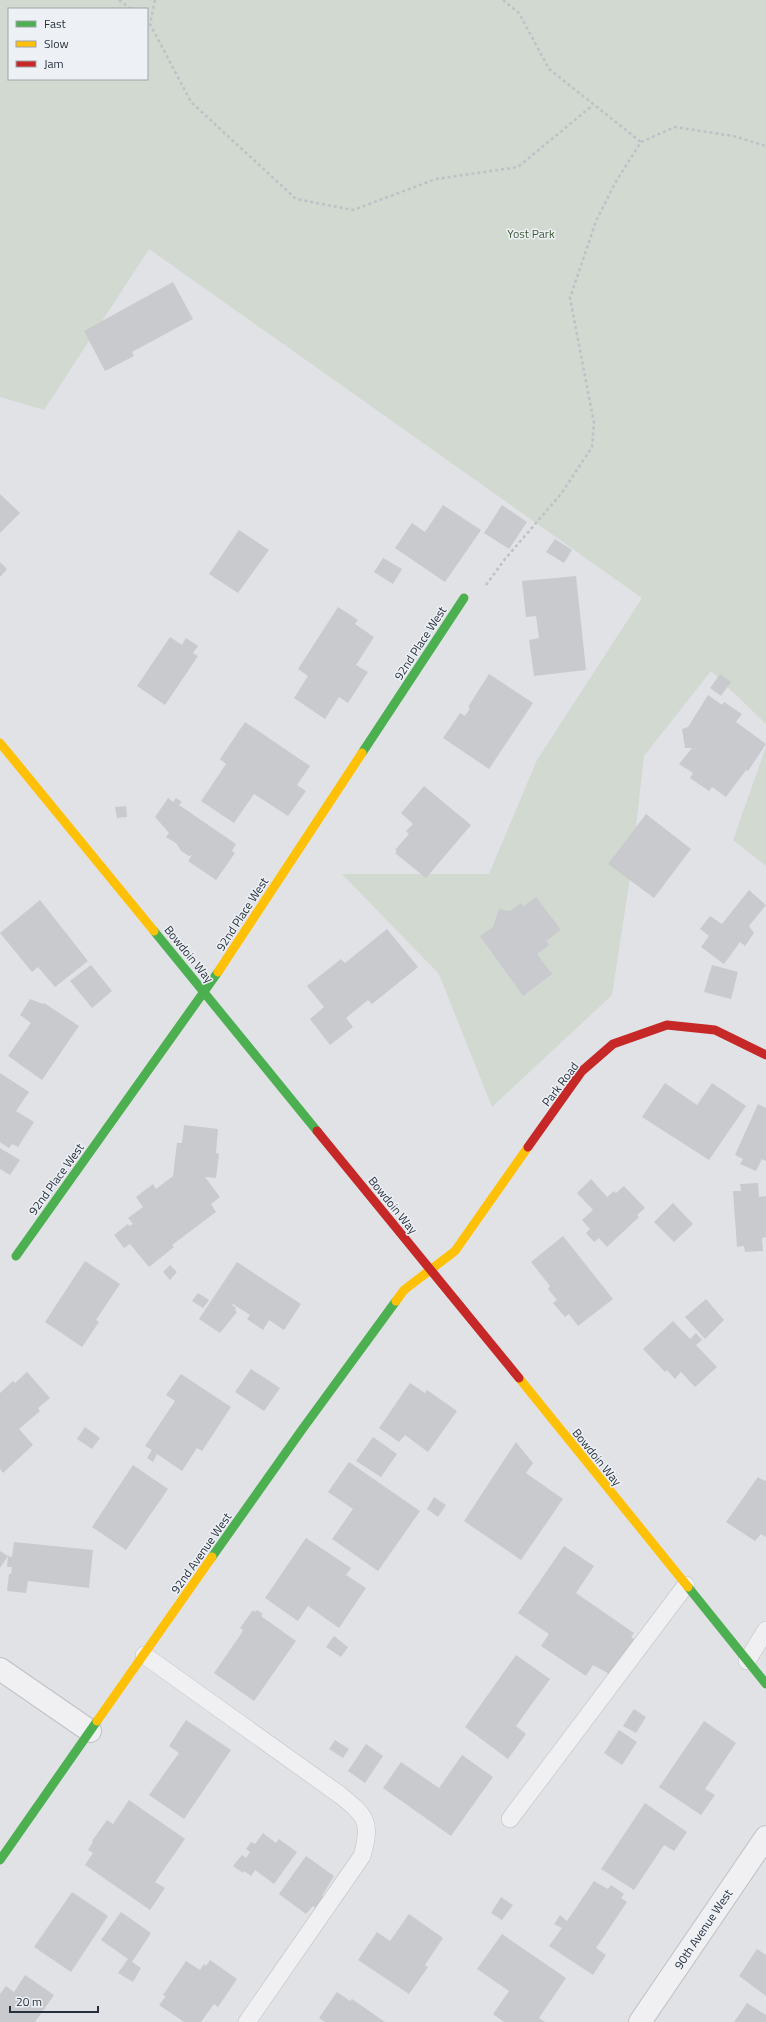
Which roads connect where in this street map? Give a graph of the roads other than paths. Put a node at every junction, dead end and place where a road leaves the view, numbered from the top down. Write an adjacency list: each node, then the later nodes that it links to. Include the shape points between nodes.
1 (464, 598): 3 (street, 92nd Place West)
2 (0, 742): 3 (street, Bowdoin Way)
3 (205, 992): 5 (street, 92nd Place West); 6 (street, Bowdoin Way)
4 (766, 1055): 6 (street, Park Road, via 715,1030 667,1025 613,1044 582,1071 455,1251)
5 (16, 1256)
6 (431, 1270): 7 (street, Bowdoin Way); 9 (street, 92nd Avenue West, via 404,1290 392,1306 301,1430)
7 (686, 1585): 10 (street, Bowdoin Way); 14 (lane)
8 (766, 1630): 10 (lane)
9 (144, 1655): 13 (street, 92nd Avenue West); 17 (lane, via 340,1795 359,1811 366,1822 367,1838 362,1856)
10 (747, 1661): 12 (street, Bowdoin Way)
11 (0, 1669): 13 (street)
12 (766, 1684)
13 (90, 1731): 16 (street, 92nd Avenue West)
14 (510, 1820)
15 (766, 1837): 18 (street, 90th Avenue West)
16 (0, 1860)
17 (247, 2022)
18 (640, 2022)

